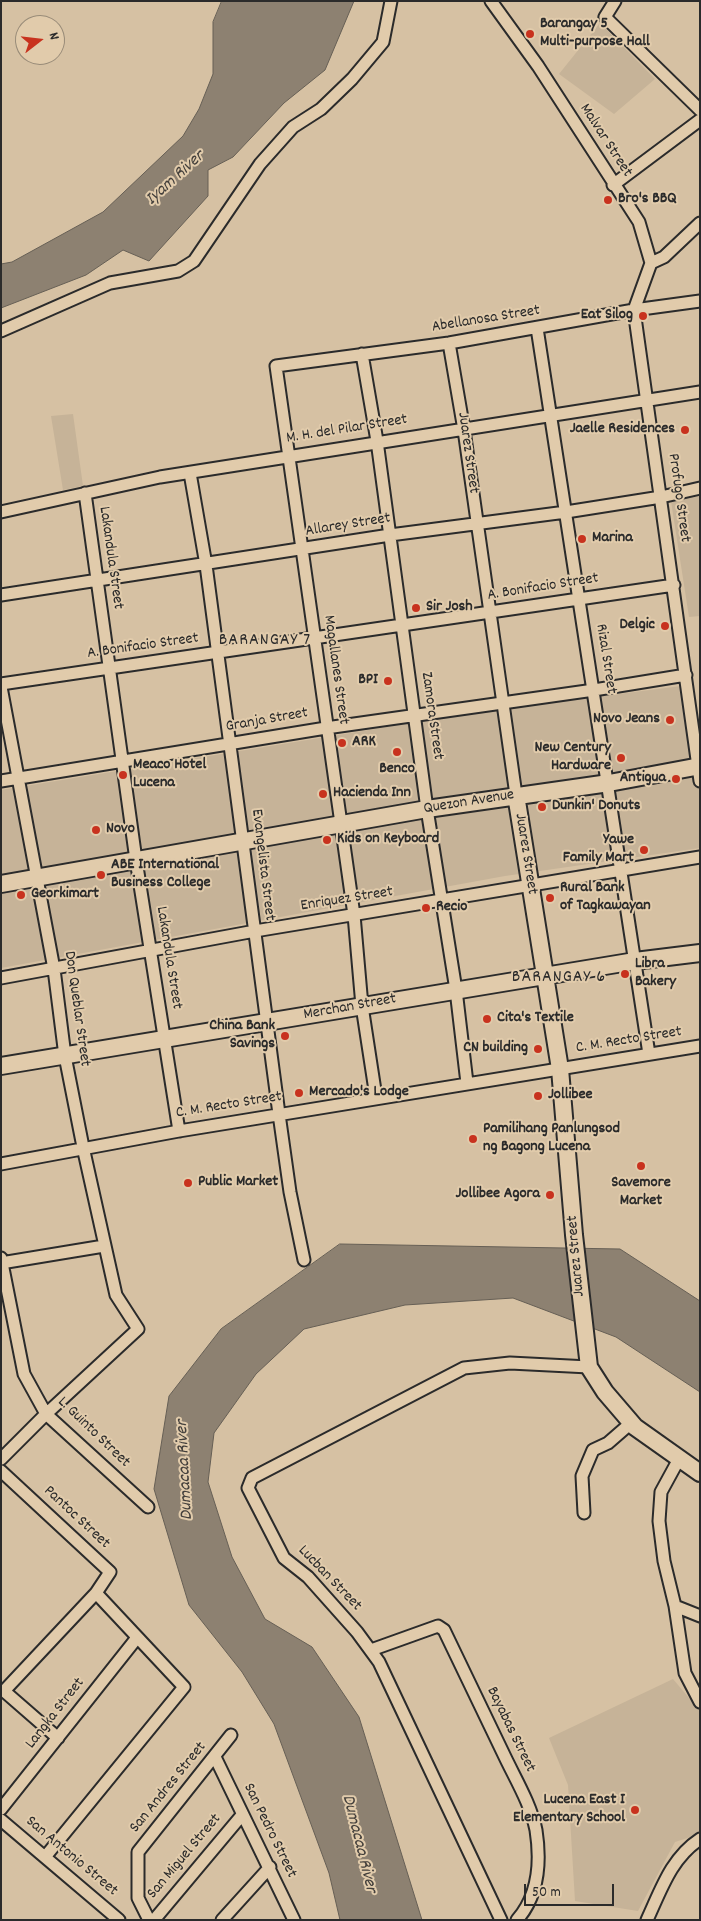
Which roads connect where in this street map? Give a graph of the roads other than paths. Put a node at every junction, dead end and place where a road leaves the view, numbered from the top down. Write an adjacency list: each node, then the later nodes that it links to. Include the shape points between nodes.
1 (391, 1): 12 (street, via 383,42 352,80 321,109 294,126 260,164 194,261 178,271 110,283)
2 (491, 1): 6 (street, Malvar Street, via 538,66)
3 (615, 1): 4 (street, via 605,17)
4 (700, 110)
5 (700, 120): 6 (street)
6 (613, 184): 8 (street, Malvar Street, via 639,222)
7 (700, 223): 8 (street, via 664,257)
8 (651, 263): 10 (street)
9 (700, 301): 10 (street, Abellanosa Street)
10 (634, 310): 11 (street, Abellanosa Street); 17 (street, Profugo Street)
11 (537, 328): 13 (street, Abellanosa Street); 18 (street, Rizal Street)
12 (1, 331)
13 (449, 343): 14 (street, Abellanosa Street); 19 (street, Juarez Street)
14 (362, 354): 15 (street, Abellanosa Street); 20 (street, Zamora Street)
15 (276, 366): 21 (street, Magallanes Street)
16 (700, 392): 17 (street, M. H. del Pilar Street)
17 (647, 402): 18 (street, M. H. del Pilar Street); 25 (street, Profugo Street)
18 (550, 416): 19 (street, M. H. del Pilar Street); 27 (street, Rizal Street)
19 (464, 430): 20 (street, M. H. del Pilar Street); 28 (street, Juarez Street)
20 (377, 442): 21 (street, M. H. del Pilar Street); 29 (street, Zamora Street)
21 (290, 455): 22 (street, M. H. del Pilar Street); 30 (street, Magallanes Street)
22 (190, 473): 24 (street, M. H. del Pilar Street); 31 (street, Evangelista Street)
23 (700, 488): 25 (street, Allarey Street)
24 (85, 493): 26 (street, M. H. del Pilar Street); 32 (street, Lakandula Street)
25 (661, 497): 27 (street, Allarey Street); 33 (street, Profugo Street)
26 (1, 512)
27 (566, 512): 28 (street, Allarey Street); 35 (street, Rizal Street)
28 (477, 525): 29 (street, Allarey Street); 36 (street, Juarez Street)
29 (390, 535): 30 (street, Allarey Street); 37 (street, Zamora Street)
30 (301, 550): 31 (street, Allarey Street); 38 (street, Magallanes Street)
31 (206, 565): 32 (street, Allarey Street); 39 (street, Evangelista Street)
32 (97, 579): 34 (street, Allarey Street); 40 (street, Lakandula Street)
33 (674, 585): 35 (street, A. Bonifacio Street); 41 (street, Profugo Street)
34 (1, 595)
35 (579, 599): 36 (street, A. Bonifacio Street); 43 (street, Rizal Street)
36 (489, 613): 37 (street, A. Bonifacio Street); 44 (street, Juarez Street)
37 (401, 626): 38 (street, A. Bonifacio Street); 45 (street, Zamora Street)
38 (314, 639): 39 (street, A. Bonifacio Street); 46 (street, Magallanes Street)
39 (218, 653): 40 (street, A. Bonifacio Street); 47 (street, Evangelista Street)
40 (109, 668): 42 (street, A. Bonifacio Street); 48 (street, Lakandula Street)
41 (686, 675): 43 (street, Granja Street); 49 (street, Profugo Street)
42 (1, 686): 50 (street, Don Queblar Street)
43 (594, 690): 44 (street, Granja Street); 52 (street, Rizal Street)
44 (503, 703): 45 (street, Granja Street); 53 (street, Juarez Street)
45 (415, 716): 46 (street, Granja Street); 54 (street, Zamora Street)
46 (326, 728): 47 (street, Granja Street); 55 (street, Magallanes Street)
47 (231, 744): 48 (street, Granja Street); 56 (street, Evangelista Street)
48 (122, 762): 50 (street, Granja Street); 58 (street, Lakandula Street)
49 (699, 771): 52 (main road, Quezon Avenue)
50 (18, 778): 51 (street, Granja Street); 60 (street, Don Queblar Street)
51 (1, 781)
52 (609, 783): 53 (main road, Quezon Avenue); 59 (street, Rizal Street)
53 (516, 795): 54 (main road, Quezon Avenue); 62 (main road, Juarez Street)
54 (427, 809): 55 (main road, Quezon Avenue); 63 (street, Zamora Street)
55 (339, 825): 56 (main road, Quezon Avenue); 64 (street, Magallanes Street)
56 (242, 841): 58 (main road, Quezon Avenue); 65 (street, Evangelista Street)
57 (700, 857): 59 (street, Enriquez Street)
58 (136, 860): 60 (main road, Quezon Avenue); 66 (street, Lakandula Street)
59 (622, 871): 62 (street, Enriquez Street); 68 (street, Rizal Street)
60 (37, 877): 61 (main road, Quezon Avenue); 69 (street, Don Queblar Street)
61 (1, 884)
62 (530, 887): 63 (street, Enriquez Street); 70 (main road, Juarez Street)
63 (443, 900): 64 (street, Enriquez Street); 72 (street, Zamora Street)
64 (354, 915): 65 (street, Enriquez Street); 73 (street, Magallanes Street)
65 (255, 931): 66 (street, Enriquez Street); 74 (street, Evangelista Street)
66 (149, 951): 69 (street, Enriquez Street); 75 (street, Lakandula Street)
67 (700, 953): 68 (main road, Merchan Street)
68 (635, 961): 70 (main road, Merchan Street); 77 (street, Rizal Street)
69 (54, 969): 71 (street, Enriquez Street); 78 (street, Don Queblar Street)
70 (544, 977): 72 (main road, Merchan Street); 80 (main road, Juarez Street)
71 (1, 978)
72 (456, 990): 73 (main road, Merchan Street); 81 (street, Zamora Street)
73 (362, 1006): 74 (main road, Merchan Street); 82 (street, Magallanes Street)
74 (267, 1023): 75 (main road, Merchan Street); 83 (street, Evangelista Street)
75 (164, 1039): 78 (main road, Merchan Street); 84 (street, Lakandula Street)
76 (700, 1046): 77 (street, C. M. Recto Street)
77 (649, 1054): 80 (street, C. M. Recto Street)
78 (64, 1056): 79 (main road, Merchan Street); 85 (street, Don Queblar Street)
79 (1, 1066)
80 (560, 1070): 81 (street, C. M. Recto Street); 90 (main road, Juarez Street)
81 (467, 1083): 82 (street, C. M. Recto Street)
82 (376, 1097): 83 (street, C. M. Recto Street)
83 (279, 1114): 84 (street, C. M. Recto Street); 88 (street, Evangelista Street)
84 (179, 1131): 85 (street, C. M. Recto Street)
85 (83, 1147): 86 (street, C. M. Recto Street); 87 (street, Don Queblar Street)
86 (1, 1164)
87 (104, 1246): 89 (street); 91 (street, Don Queblar Street, via 116,1295 138,1329)
88 (304, 1260)
89 (2, 1261): 91 (street, L. Guinto Street, via 24,1374)
90 (589, 1367): 92 (main road); 103 (street, Lucban Street, via 510,1363 464,1368 252,1478 248,1488 284,1558 308,1577)
91 (46, 1414): 94 (street); 97 (street, L. Guinto Street)
92 (631, 1423): 93 (main road); 98 (street, via 608,1443 593,1450 582,1476)
93 (679, 1458): 96 (main road); 100 (street, via 661,1492 659,1520 664,1561)
94 (1, 1459)
95 (1, 1471): 99 (street, Pantoc Street, via 110,1572)
96 (700, 1473)
97 (148, 1508)
98 (584, 1513)
99 (96, 1593): 102 (street); 106 (street, via 4,1691)
100 (675, 1606): 101 (street); 104 (street, via 685,1673)
101 (700, 1616)
102 (136, 1639): 106 (street, Langka Street); 112 (street, via 184,1688)
103 (371, 1650): 119 (street, Lucban Street); 120 (street, Bayabas Street, via 438,1626 444,1630 536,1830 536,1888 528,1907)
104 (700, 1702)
105 (231, 1735): 107 (street, San Andres Street)
106 (58, 1738): 108 (street, Langka Street)
107 (215, 1757): 109 (street, San Pedro Street); 115 (street, San Andres Street, via 138,1852 138,1898)
108 (1, 1809)
109 (242, 1815): 113 (street, San Pedro Street); 116 (street, San Miguel Street)
110 (1, 1820): 112 (street, San Antonio Street)
111 (700, 1839): 121 (street, via 685,1849 672,1867)
112 (45, 1857): 114 (street, San Antonio Street)
113 (270, 1867): 117 (street); 118 (street, San Pedro Street)
114 (119, 1920)
115 (149, 1920)
116 (154, 1920)
117 (222, 1920)
118 (294, 1920)
119 (501, 1920)
120 (517, 1920)
121 (646, 1920)

